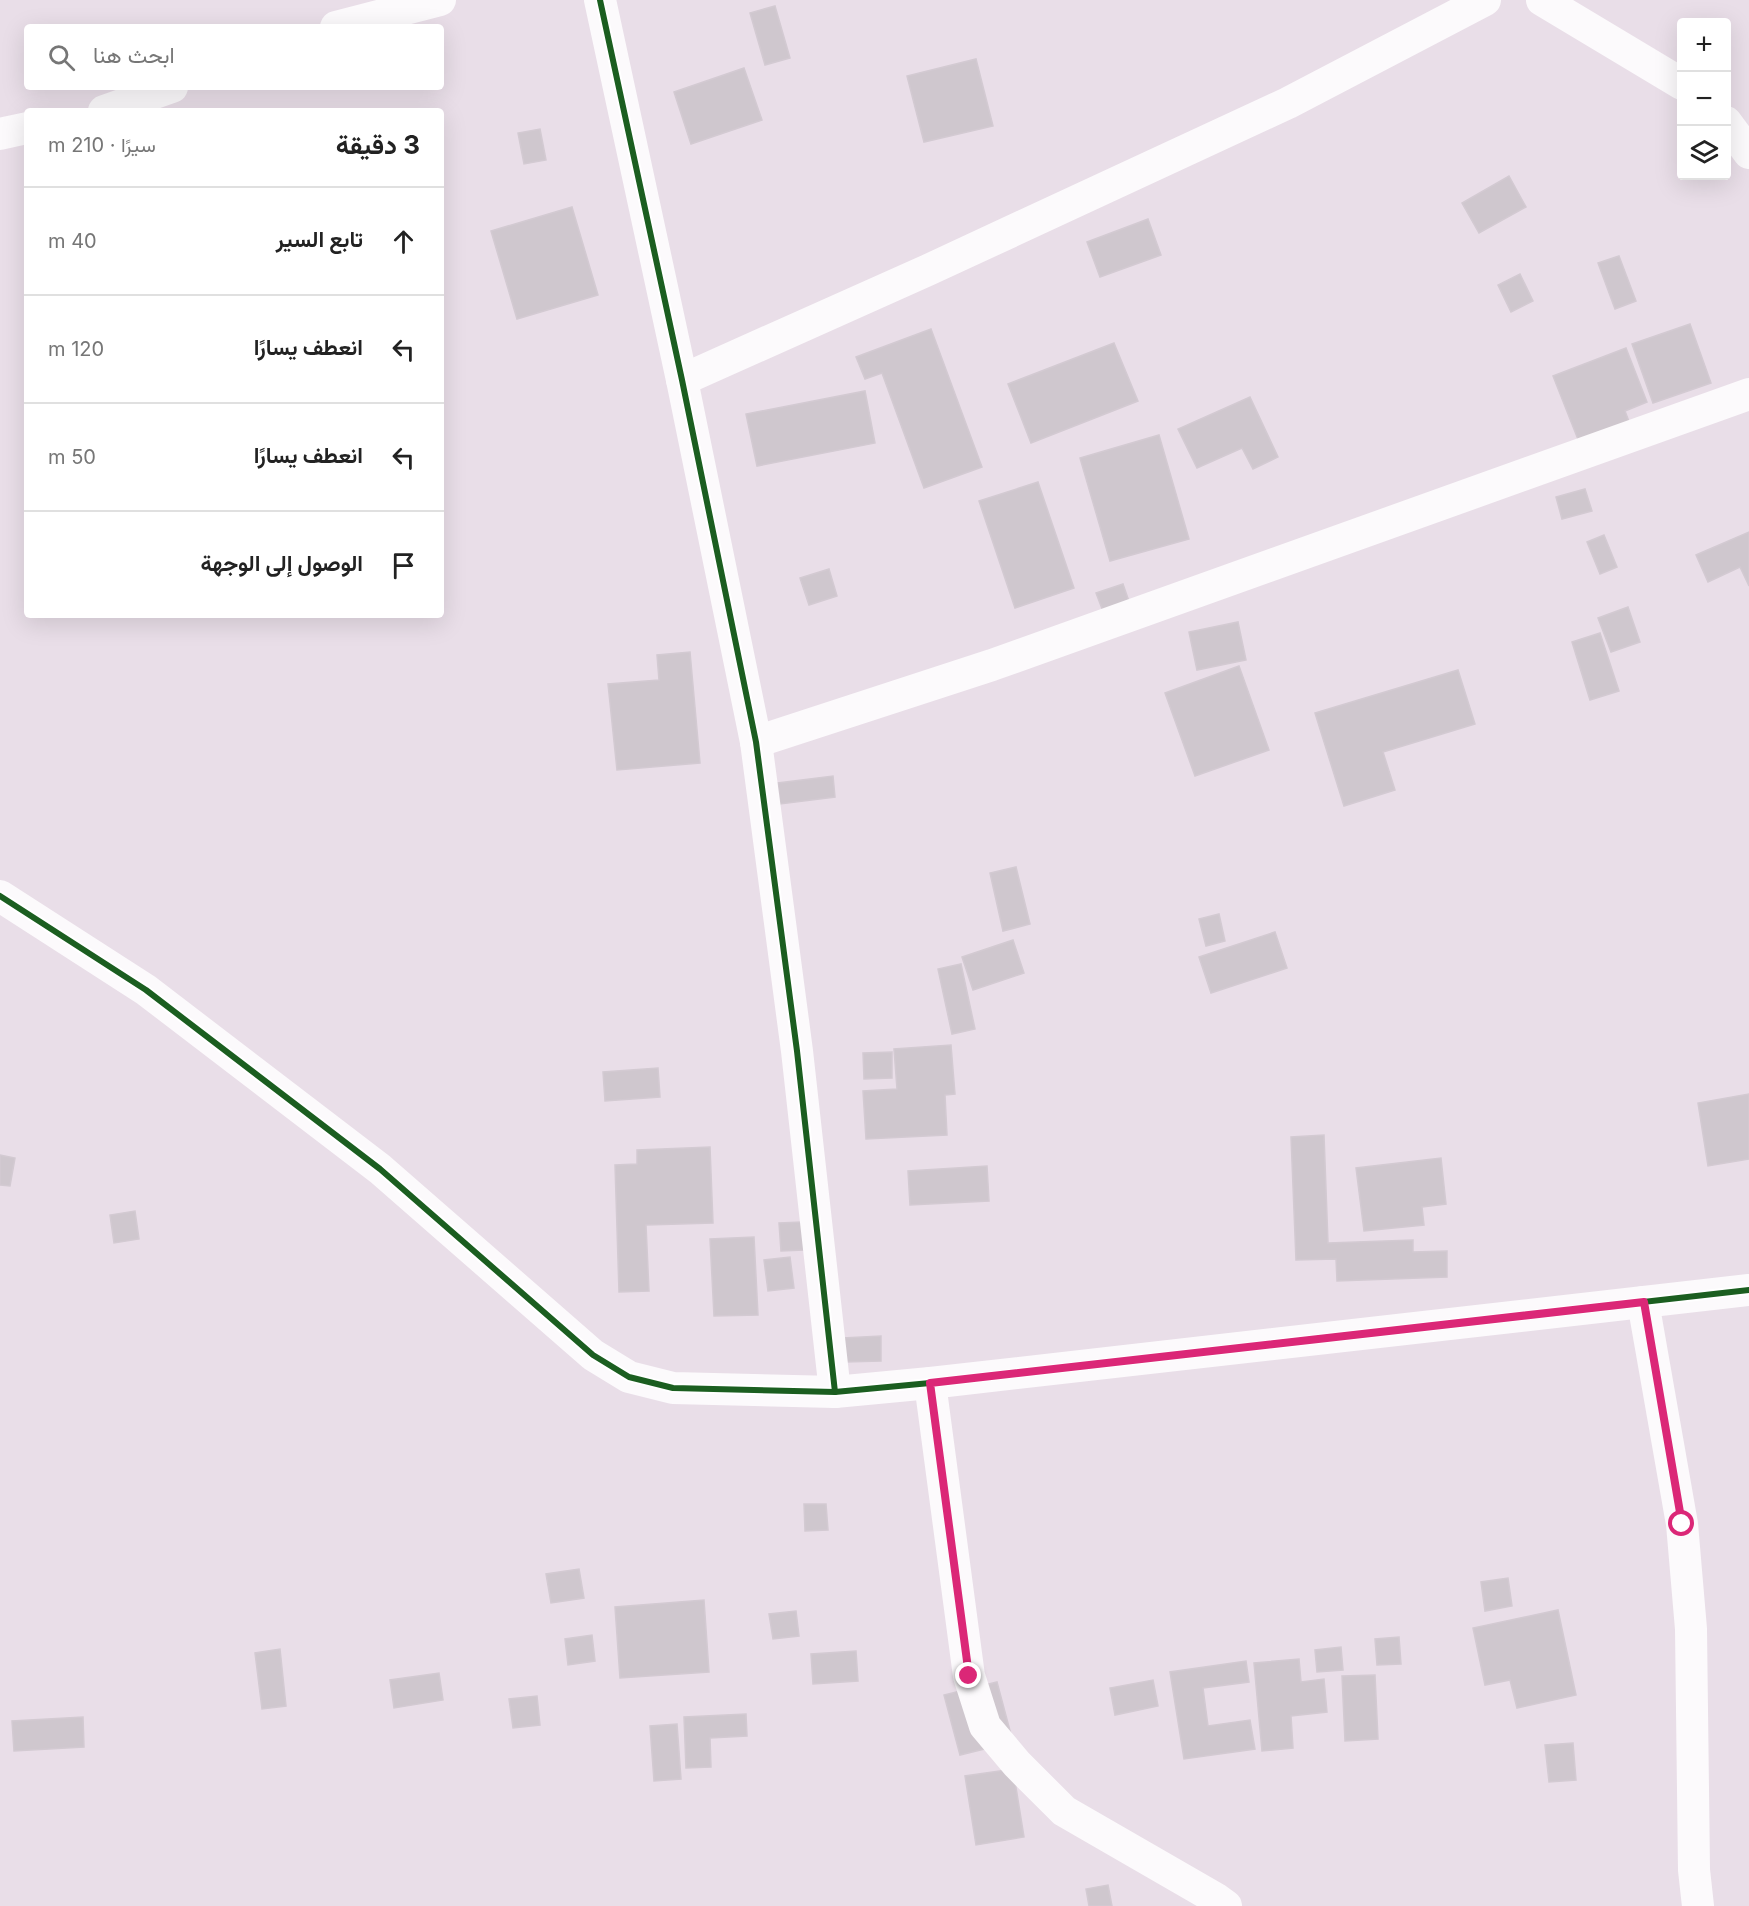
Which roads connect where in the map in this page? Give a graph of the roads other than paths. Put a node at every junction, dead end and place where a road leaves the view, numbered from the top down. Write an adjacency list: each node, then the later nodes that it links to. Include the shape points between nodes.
1 (440, 0): 5 (street)
2 (600, 0): 13 (street)
3 (1485, 0): 13 (street, via 1288,103)
4 (1542, 0): 6 (street)
5 (348, 24)
6 (1677, 81)
7 (164, 90): 8 (street)
8 (112, 108)
9 (1729, 126): 12 (street)
10 (24, 129): 11 (street)
11 (0, 134)
12 (1749, 153)
13 (682, 380): 15 (street)
14 (1749, 394): 15 (street, via 992,665)
15 (756, 742): 20 (street, via 798,1051)
16 (0, 896): 20 (street, via 146,990 361,1155 593,1355 629,1377 672,1388)
17 (1749, 1290): 18 (street)
18 (1644, 1302): 19 (street); 22 (street, via 1682,1524 1691,1629 1694,1870)
19 (930, 1383): 20 (street); 21 (street, via 969,1676 985,1726 1064,1811)
20 (836, 1392)
21 (1226, 1906)
22 (1698, 1906)

